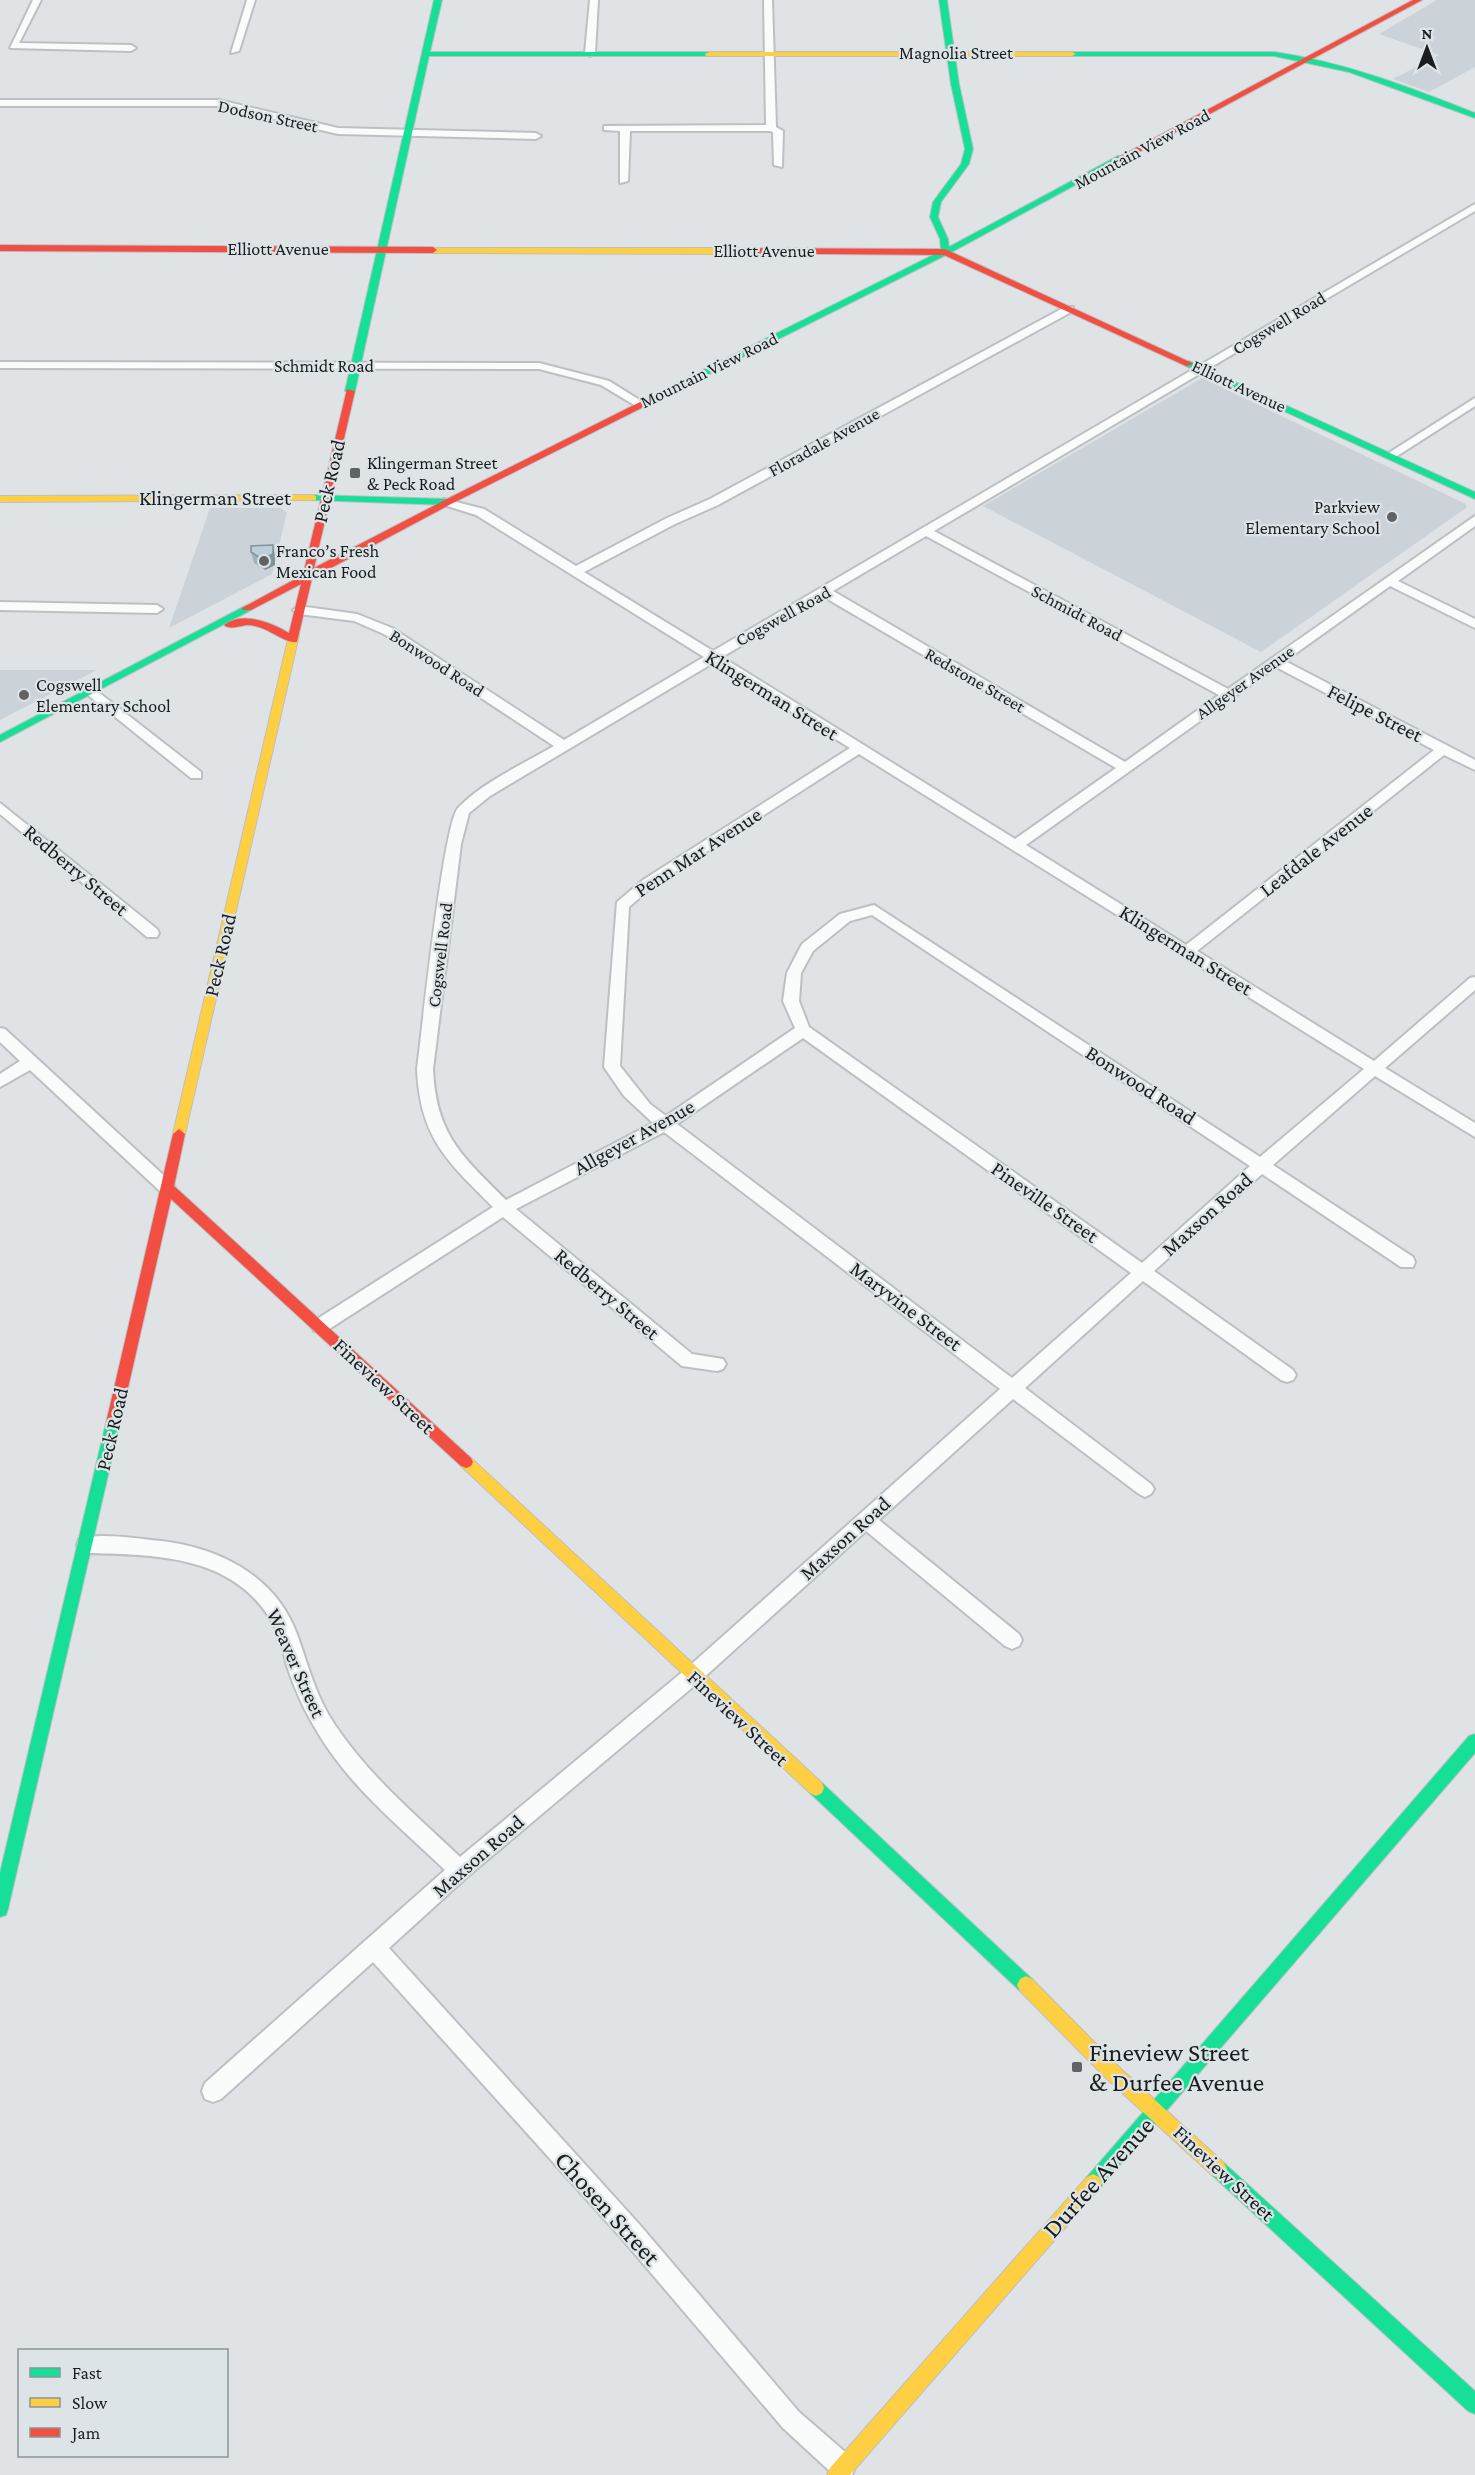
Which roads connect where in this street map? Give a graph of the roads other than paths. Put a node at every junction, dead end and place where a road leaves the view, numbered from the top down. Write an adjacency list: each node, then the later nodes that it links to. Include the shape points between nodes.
1 (37, 0): 8 (street, via 13,46)
2 (251, 0): 9 (street)
3 (438, 0): 12 (street, Peck Road)
4 (594, 0): 10 (street)
5 (768, 0): 13 (street)
6 (943, 0): 11 (street)
7 (1418, 0): 14 (street, Mountain View Road)
8 (131, 48)
9 (234, 51)
10 (590, 53): 12 (street, Magnolia Street); 13 (street, Magnolia Street)
11 (951, 53): 13 (street, Magnolia Street); 14 (street, Magnolia Street, via 1258,53); 27 (street, via 969,149 965,164 937,202 934,217)
12 (427, 54): 20 (street, Peck Road)
13 (770, 54): 19 (street)
14 (1311, 58): 16 (street, Magnolia Street); 27 (street, Mountain View Road)
15 (0, 103): 20 (street, Dodson Street, via 219,103 338,131)
16 (1475, 116)
17 (607, 128): 18 (street)
18 (626, 128): 19 (street); 23 (street)
19 (771, 128): 22 (street, via 778,131)
20 (409, 134): 21 (street, Dodson Street); 26 (street, Peck Road)
21 (536, 136)
22 (779, 165)
23 (622, 181)
24 (1475, 207): 31 (street, Cogswell Road)
25 (0, 248): 26 (street, Elliott Avenue)
26 (381, 249): 27 (street, Elliott Avenue); 30 (street, Peck Road)
27 (945, 252): 28 (street, Elliott Avenue); 33 (street, Mountain View Road)
28 (1069, 309): 31 (street, Elliott Avenue); 41 (street, Floradale Avenue, via 714,502)
29 (0, 365): 30 (street, Schmidt Road)
30 (355, 366): 33 (street, Schmidt Road, via 539,366 605,383); 36 (street, Peck Road)
31 (1201, 369): 34 (street, Elliott Avenue); 40 (street, Cogswell Road)
32 (1475, 401): 34 (street)
33 (640, 404): 38 (street, Mountain View Road)
34 (1390, 456): 35 (street, Elliott Avenue)
35 (1475, 496)
36 (325, 498): 37 (street, Klingerman Street); 38 (street, Klingerman Street); 42 (street, Peck Road)
37 (0, 499)
38 (447, 502): 41 (street, Klingerman Street, via 480,512); 42 (street, Mountain View Road)
39 (1475, 520): 43 (street, Allgeyer Avenue)
40 (927, 532): 44 (street, Cogswell Road); 54 (street, Schmidt Road)
41 (576, 571): 51 (street, Klingerman Street)
42 (306, 577): 47 (street, Peck Road); 49 (street, Mountain View Road)
43 (1389, 581): 48 (street); 52 (street, Allgeyer Avenue)
44 (825, 592): 51 (street, Cogswell Road); 60 (street, Redstone Street)
45 (0, 606): 46 (street)
46 (157, 609)
47 (299, 610): 50 (street, Peck Road); 56 (street, Bonwood Road, via 357,618 388,631)
48 (1475, 624)
49 (199, 634): 50 (street, via 256,620); 53 (street, Mountain View Road)
50 (293, 640): 75 (street, Peck Road)
51 (710, 657): 56 (street, Cogswell Road); 57 (street, Klingerman Street)
52 (1275, 661): 54 (street, Allgeyer Avenue); 58 (street, Felipe Street)
53 (93, 692): 55 (street, Mountain View Road); 61 (street)
54 (1227, 694): 60 (street, Allgeyer Avenue)
55 (0, 738)
56 (564, 746): 76 (street, Cogswell Road, via 472,801 463,811 454,844 425,1069 426,1091 431,1113 450,1152)
57 (858, 749): 63 (street, Klingerman Street); 72 (street, Penn Mar Avenue, via 642,886 622,905 612,1066 644,1108)
58 (1444, 749): 59 (street, Felipe Street); 65 (street, Leafdale Avenue)
59 (1475, 766)
60 (1124, 767): 63 (street, Allgeyer Avenue)
61 (196, 775)
62 (0, 807): 64 (street, Redberry Street)
63 (1016, 845): 65 (street, Klingerman Street)
64 (152, 933)
65 (1188, 951): 70 (street, Klingerman Street)
66 (1475, 982): 70 (street, Maxson Road)
67 (803, 1030): 72 (street, Allgeyer Avenue); 74 (street, Bonwood Road, via 791,1001 794,973 807,948 845,917 874,910); 78 (street, Pineville Street)
68 (0, 1033): 69 (street, Fineview Street)
69 (30, 1062): 71 (street); 75 (street, Fineview Street)
70 (1376, 1069): 73 (street, Klingerman Street); 74 (street, Maxson Road)
71 (0, 1081)
72 (667, 1123): 76 (street, Allgeyer Avenue); 82 (street, Maryvine Street)
73 (1475, 1131)
74 (1262, 1165): 77 (street, Bonwood Road); 78 (street, Maxson Road)
75 (167, 1188): 79 (street, Fineview Street); 85 (street, Peck Road)
76 (504, 1208): 79 (street, Allgeyer Avenue); 80 (street, Redberry Street, via 688,1361)
77 (1407, 1262)
78 (1143, 1272): 81 (street, Pineville Street); 82 (street, Maxson Road)
79 (320, 1326): 87 (street, Fineview Street)
80 (717, 1364)
81 (1287, 1375)
82 (1012, 1388): 83 (street, Maryvine Street); 84 (street, Maxson Road)
83 (1145, 1490)
84 (866, 1520): 86 (street); 87 (street, Maxson Road)
85 (86, 1545): 89 (street, Weaver Street, via 152,1546 213,1558 259,1589 277,1610 306,1692 345,1758); 90 (street, Peck Road)
86 (1012, 1640)
87 (693, 1676): 89 (street, Maxson Road); 93 (street, Fineview Street, via 1045,2002 1114,2074)
88 (1475, 1741): 93 (street, Durfee Avenue)
89 (460, 1870): 91 (street, Maxson Road)
90 (0, 1909)
91 (374, 1947): 92 (street, Maxson Road); 95 (street, Chosen Street)
92 (213, 2091)
93 (1157, 2110): 94 (street, Fineview Street); 95 (street, Durfee Avenue)
94 (1475, 2404)
95 (840, 2471)

